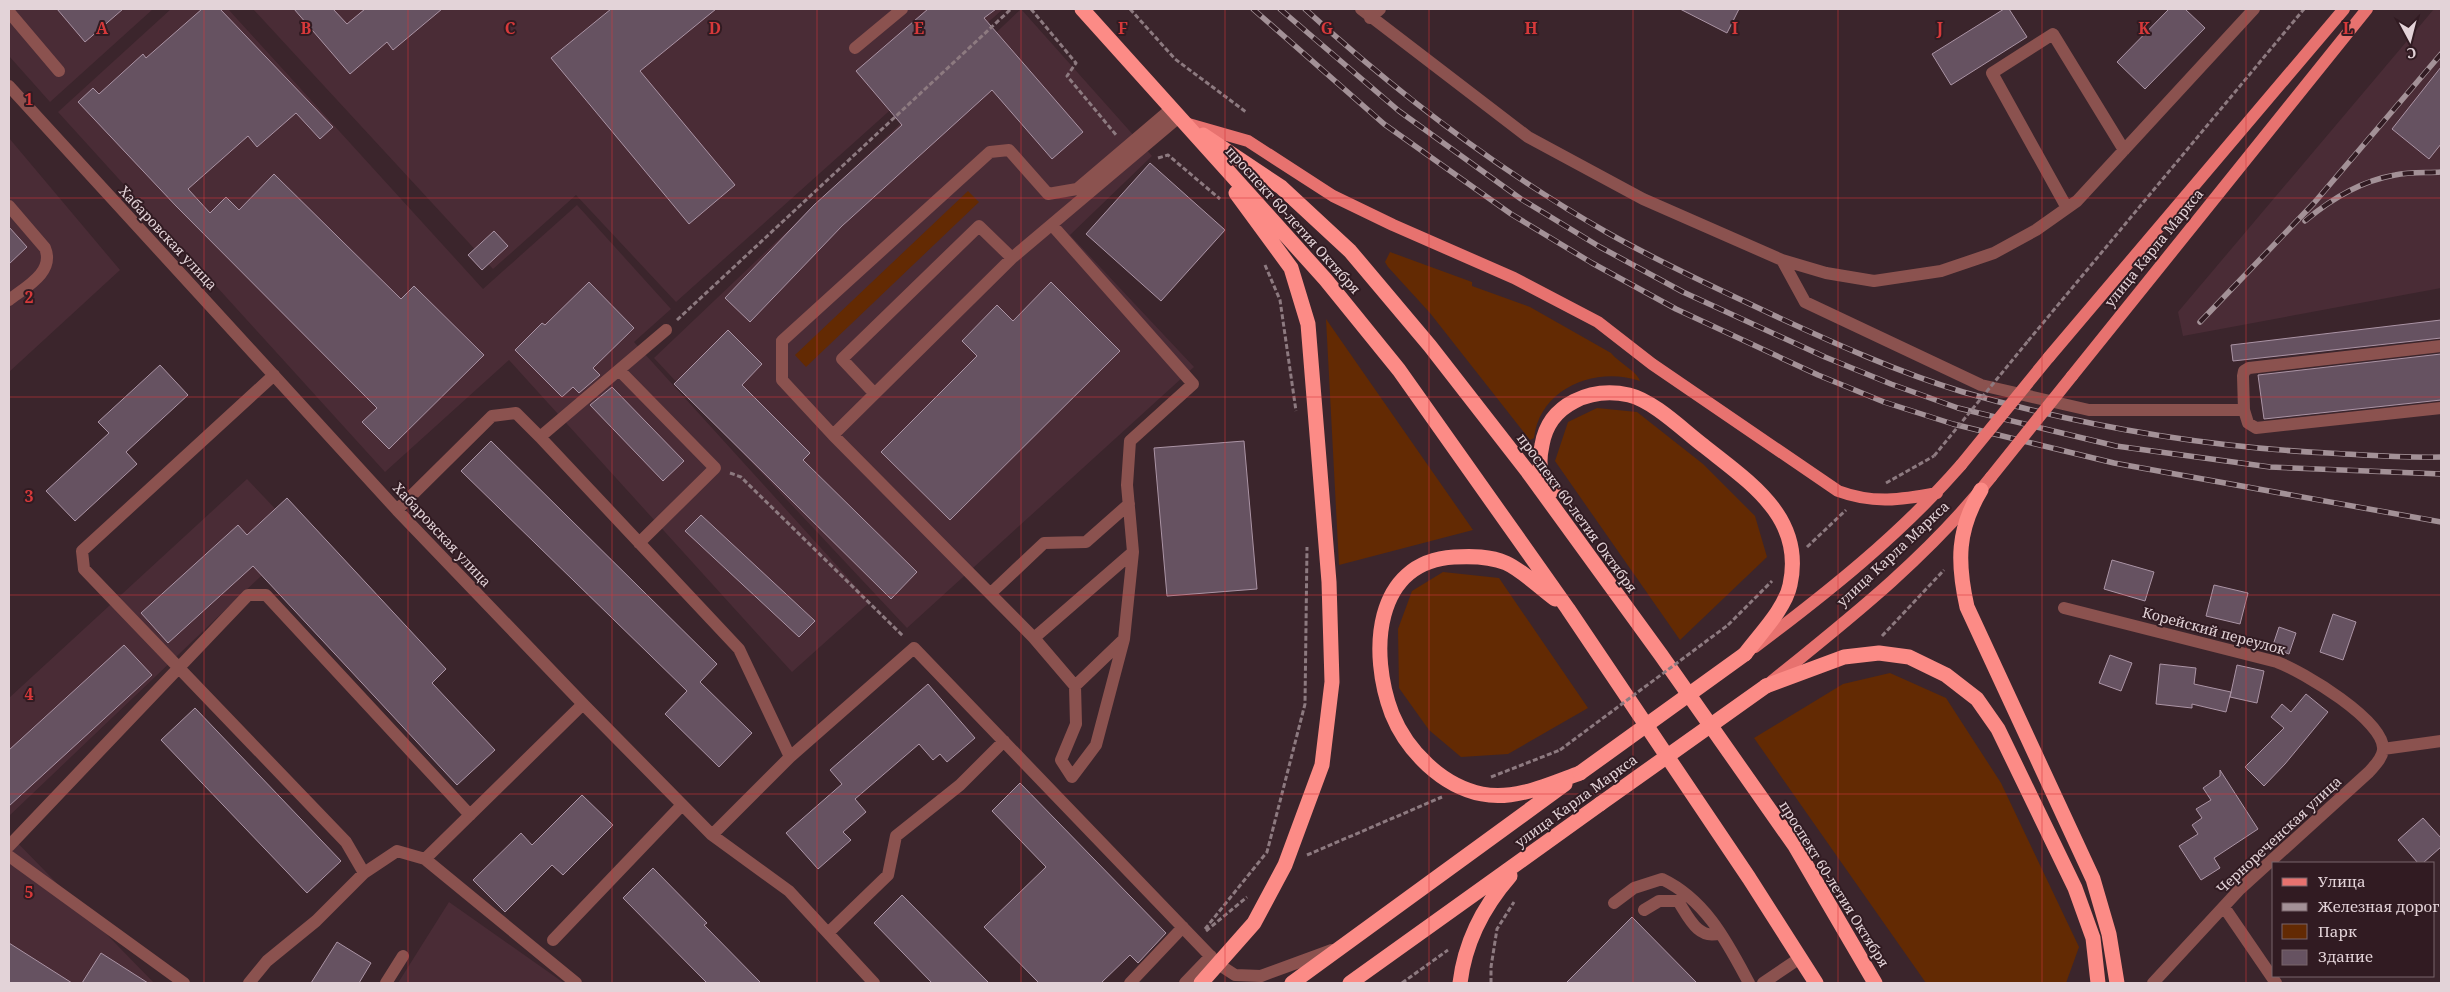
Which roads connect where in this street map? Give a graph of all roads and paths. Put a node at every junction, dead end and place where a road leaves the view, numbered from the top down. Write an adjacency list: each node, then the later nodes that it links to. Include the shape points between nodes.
1 (902, 9): 14 (street)
2 (1011, 9): 29 (path)
3 (1031, 9): 20 (path, via 1076,63 1067,76)
4 (1082, 9): 18 (highway, проспект 60-летия Октября)
5 (1130, 9): 17 (path, via 1175,59)
6 (1360, 9): 13 (street)
7 (1380, 9): 13 (street)
8 (2254, 9): 19 (street)
9 (2304, 9): 41 (path, bridge, via 1934,456)
10 (2344, 9): 43 (main road, улица Карла Маркса, bridge)
11 (2367, 9): 42 (main road, улица Карла Маркса, bridge)
12 (9, 12): 15 (street)
13 (1370, 18): 27 (street, via 1528,137 1643,199)
14 (855, 48)
15 (59, 71)
16 (9, 86): 33 (street, Хабаровская улица)
17 (1246, 112)
18 (1178, 116): 20 (street); 44 (main road, via 1248,141 1333,196 1514,278 1598,322 1652,364 1808,472 1838,492); 54 (highway, проспект 60-летия Октября, via 1326,280 1399,370); 58 (highway, проспект 60-летия Октября, via 1281,186 1350,251 1430,346 1528,472); 80 (highway, via 1291,268 1308,324 1329,582 1332,682 1322,765)
19 (2124, 150): 23 (street); 23 (street, via 2053,34 1992,73)
20 (1130, 151): 21 (path, via 1140,163 1168,155); 24 (street); 38 (street, via 1077,189 1048,194 1009,150 990,152 782,341 782,380)
21 (1225, 204)
22 (9, 206): 28 (street, via 49,256 48,265 42,273)
23 (2067, 208): 27 (street, via 1994,253 1941,271 1874,280 1826,273)
24 (1052, 224): 26 (street); 45 (street, via 1193,384 1130,441)
25 (1261, 257): 37 (path, via 1280,300)
26 (1012, 258): 34 (street); 34 (street, via 979,226 842,358)
27 (1782, 260): 36 (street, via 1805,302 1981,385 2089,410)
28 (9, 300)
29 (678, 319)
30 (666, 330): 32 (street)
31 (2441, 346): 36 (street, via 2249,368 2243,376)
32 (619, 370): 39 (street); 40 (street)
33 (274, 375): 46 (street, Хабаровская улица); 61 (street, via 82,551 84,570)
34 (874, 393): 38 (street)
35 (2441, 408): 36 (street, via 2256,428 2248,423)
36 (2244, 410)
37 (1296, 417)
38 (833, 435): 52 (street)
39 (540, 437): 46 (street, via 516,413 492,416); 47 (street)
40 (715, 468): 47 (street); 57 (path, via 741,477)
41 (1884, 484)
42 (1981, 490): 50 (highway, via 1966,519); 63 (main road, улица Карла Маркса, via 1917,557 1843,624)
43 (1937, 493): 44 (main road, via 1900,500); 59 (main road, улица Карла Маркса, via 1822,597)
44 (1858, 498): 51 (path)
45 (1129, 504): 49 (street); 52 (street, via 1086,542 1044,543)
46 (398, 510): 64 (street, Хабаровская улица)
47 (639, 543): 68 (street, via 739,649)
48 (1307, 545): 91 (path, via 1305,704 1268,852)
49 (1134, 552): 55 (street); 56 (street)
50 (1960, 553): 60 (path); 114 (highway, via 1960,571 1968,607 2093,880 2110,934)
51 (1792, 562): 58 (highway, via 1788,537 1778,512 1761,492 1658,410 1631,396 1604,392 1582,397 1565,406 1552,419 1543,436 1540,455 1542,475); 59 (highway, via 1790,586 1776,614); 70 (path, bridge, via 1728,625 1560,750)
52 (991, 593): 55 (street)
53 (2064, 608): 67 (street, Корейский переулок, via 2295,668 2375,728)
54 (1568, 610): 71 (highway, via 1507,564 1475,556 1440,558 1410,571 1393,589 1384,614 1380,648 1383,683 1392,715 1407,741 1430,768); 94 (highway, проспект 60-летия Октября)
55 (1034, 638): 62 (street)
56 (1124, 640): 62 (street); 62 (street, via 1096,745 1072,777 1061,760 1076,724)
57 (914, 648): 65 (street); 68 (street)
58 (1661, 654): 76 (highway, проспект 60-летия Октября)
59 (1745, 654): 69 (highway, bridge)
60 (1865, 654): 63 (highway, via 1844,657); 113 (highway, via 1909,658 1946,675 1976,699 1998,729 2075,888 2093,938)
61 (180, 666): 73 (street, via 248,595 266,595); 75 (street); 81 (street, via 346,842)
62 (1075, 686)
63 (1766, 686): 77 (highway, улица Карла Маркса, bridge)
64 (583, 704): 72 (street, Хабаровская улица); 73 (street)
65 (1004, 741): 87 (street); 88 (street, via 960,784 896,836 888,875)
66 (2441, 741): 67 (street)
67 (2383, 750): 85 (street, Чернореченская улица, via 2369,772)
68 (790, 757): 74 (street)
69 (1580, 773): 71 (highway, via 1526,793 1483,795); 92 (highway)
70 (1489, 778)
71 (1462, 788): 80 (path)
72 (682, 805): 74 (street, Хабаровская улица); 90 (street)
73 (470, 816): 79 (street)
74 (712, 835): 88 (street, Хабаровская улица, via 790,891)
75 (9, 846)
76 (1795, 846): 111 (highway, проспект 60-летия Октября); 112 (highway, via 1878,973)
77 (1530, 855): 105 (highway, улица Карла Маркса); 106 (highway, via 1494,894 1481,916 1468,947)
78 (9, 856): 96 (street)
79 (425, 859): 81 (street, via 396,851); 99 (street)
80 (1285, 865): 95 (highway, via 1254,923)
81 (364, 873): 97 (street, via 316,921 267,961)
82 (1519, 895): 107 (path, via 1497,929)
83 (1248, 896): 91 (path)
84 (1614, 903): 89 (street, via 1634,888 1662,879 1696,901)
85 (2224, 907): 115 (street, Чернореченская улица); 116 (street)
86 (1644, 910): 89 (street, via 1659,901 1678,901 1701,933 1711,936)
87 (1183, 927): 91 (street); 101 (street)
88 (828, 933): 100 (street, Хабаровская улица)
89 (1720, 933): 108 (street)
90 (553, 940)
91 (1195, 940): 95 (street)
92 (1344, 946): 95 (street, via 1261,976 1235,975); 104 (highway)
93 (403, 956): 98 (street)
94 (1800, 958): 109 (street); 110 (highway, проспект 60-летия Октября)
95 (1214, 960): 102 (street); 103 (highway)
96 (184, 983)
97 (249, 983)
98 (386, 983)
99 (576, 983)
100 (874, 983)
101 (1130, 983)
102 (1185, 983)
103 (1201, 983)
104 (1292, 983)
105 (1350, 983)
106 (1460, 983)
107 (1491, 983)
108 (1749, 983)
109 (1763, 983)
110 (1816, 983)
111 (1875, 983)
112 (1888, 983)
113 (2098, 983)
114 (2117, 983)
115 (2152, 983)
116 (2276, 983)

